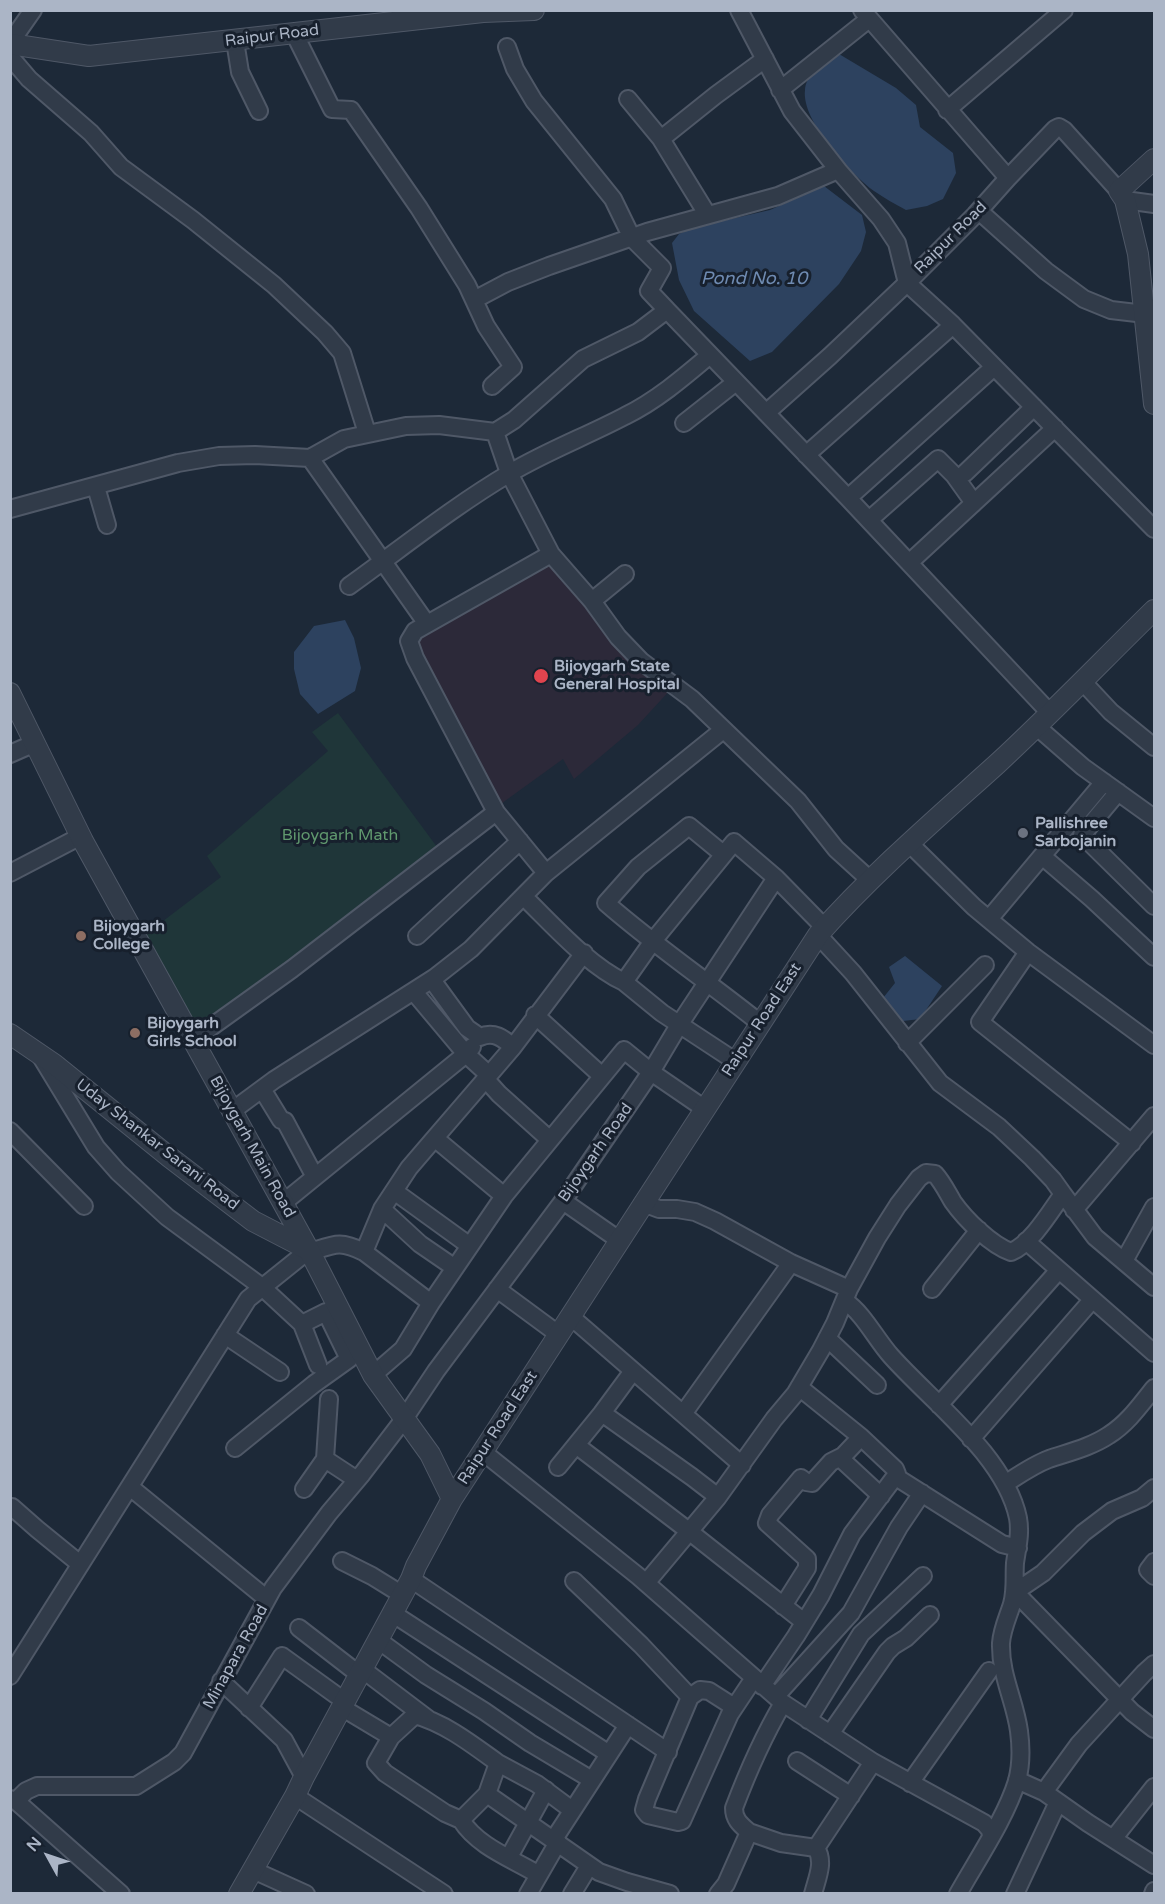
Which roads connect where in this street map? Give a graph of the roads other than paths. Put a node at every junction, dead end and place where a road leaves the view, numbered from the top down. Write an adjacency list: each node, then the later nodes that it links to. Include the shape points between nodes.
1 (33, 10): 9 (street)
2 (534, 10): 5 (street, Raipur Road)
3 (739, 10): 12 (street)
4 (1064, 10): 15 (street)
5 (428, 15): 7 (street, Raipur Road)
6 (866, 15): 13 (street); 15 (street)
7 (294, 33): 8 (street, Raipur Road); 27 (street, via 332,109 351,110 419,207)
8 (235, 40): 9 (street, Raipur Road, via 89,56); 16 (street, via 240,72)
9 (10, 44)
10 (507, 47): 25 (street, via 534,101 613,199)
11 (10, 50): 42 (street, via 12,59 29,79 91,133 121,167 274,285 325,333 342,353)
12 (765, 59): 13 (street); 17 (street)
13 (780, 90): 19 (street)
14 (628, 99): 17 (street)
15 (947, 110): 20 (street)
16 (259, 111)
17 (661, 139): 24 (street)
18 (1155, 159): 21 (street)
19 (838, 170): 24 (street, via 778,196); 26 (street, via 897,243)
20 (1008, 178): 21 (street, Raipur Road, via 1059,127); 23 (street, Raipur Road)
21 (1122, 196): 22 (street); 29 (street, via 1138,255)
22 (1155, 204)
23 (979, 211): 26 (street, Raipur Road); 29 (street, via 1083,299 1111,310)
24 (707, 214): 25 (street)
25 (632, 238): 27 (street, via 508,282); 28 (street, via 662,268 649,291)
26 (907, 283): 30 (street, Raipur Road); 38 (street)
27 (474, 300): 35 (street, via 513,367)
28 (667, 310): 32 (street); 41 (street, via 638,332 583,359)
29 (1145, 314): 31 (street)
30 (953, 325): 33 (street, Raipur Road); 43 (street)
31 (1151, 338): 36 (street)
32 (710, 355): 34 (street); 45 (street, via 682,379 627,415)
33 (994, 367): 37 (street, Raipur Road); 48 (street)
34 (736, 382): 38 (street); 39 (street)
35 (492, 386)
36 (1155, 404)
37 (1034, 407): 40 (street, Raipur Road); 46 (street)
38 (766, 413): 43 (street)
39 (684, 423)
40 (1055, 428): 49 (street); 53 (street, Raipur Road)
41 (495, 432): 42 (street, via 439,425); 45 (street)
42 (367, 433): 44 (street, via 344,439)
43 (806, 455): 48 (street)
44 (310, 458): 47 (street, via 219,456 178,463); 55 (street)
45 (509, 473): 54 (street); 55 (street)
46 (964, 473)
47 (96, 487): 50 (street); 52 (street)
48 (848, 498): 51 (street)
49 (974, 503): 51 (street, via 938,459); 56 (street)
50 (10, 509)
51 (869, 520): 56 (street)
52 (107, 525)
53 (1155, 529)
54 (551, 554): 59 (street); 61 (street)
55 (383, 562): 58 (street); 61 (street)
56 (909, 564): 64 (street)
57 (625, 574): 59 (street)
58 (349, 586)
59 (592, 601): 65 (street, via 618,638 641,661 692,699)
60 (1153, 616): 62 (street, Raipur Road East)
61 (427, 624): 71 (street, via 410,636 415,658)
62 (1082, 681): 64 (street, Raipur Road East); 67 (street, via 1111,712)
63 (10, 693): 66 (street, Bijoygarh Main Road)
64 (1043, 720): 69 (street, via 1083,767); 75 (street, Raipur Road East)
65 (723, 730): 79 (street); 81 (street, via 798,801 836,849)
66 (35, 743): 68 (street); 73 (street, Bijoygarh Main Road)
67 (1155, 747)
68 (10, 754)
69 (1104, 782): 70 (street); 77 (street)
70 (1118, 792): 72 (street); 83 (street, via 1082,836)
71 (496, 812): 74 (street); 101 (street)
72 (1155, 818)
73 (81, 837): 78 (street); 101 (street, Bijoygarh Main Road)
74 (520, 841): 79 (street); 86 (street)
75 (909, 843): 81 (street, Raipur Road East); 84 (street)
76 (723, 854): 80 (street, via 734,842); 87 (street); 87 (street, via 689,826 638,867 606,903)
77 (1042, 856): 84 (street); 90 (street)
78 (10, 873)
79 (546, 873): 82 (street)
80 (776, 878): 85 (street); 94 (street, Bijoygarh Road)
81 (870, 880): 85 (street, Raipur Road East)
82 (524, 897): 89 (street); 92 (street, via 471,949)
83 (1155, 906)
84 (989, 920): 88 (street)
85 (821, 931): 97 (street, Raipur Road East); 102 (street)
86 (417, 936)
87 (653, 941): 93 (street); 94 (street)
88 (1028, 952): 103 (street); 118 (street, via 980,1022)
89 (584, 953): 93 (street); 96 (street)
90 (1155, 957)
91 (985, 965): 102 (street)
92 (432, 980): 95 (street); 100 (street, via 467,1028)
93 (624, 982): 98 (street)
94 (707, 982): 97 (street); 98 (street, Bijoygarh Road)
95 (414, 992): 106 (street); 111 (street)
96 (536, 1015): 104 (street); 110 (street)
97 (761, 1024): 107 (street, Raipur Road East)
98 (679, 1025): 107 (street); 108 (street, Bijoygarh Road)
99 (11, 1034): 105 (street, Uday Shankar Sarani Road)
100 (480, 1037): 104 (street, via 502,1037); 106 (street)
101 (193, 1040): 113 (street, Bijoygarh Main Road)
102 (907, 1043): 121 (street, via 940,1083 999,1127)
103 (1155, 1045)
104 (513, 1047): 109 (street)
105 (40, 1054): 134 (street, Uday Shankar Sarani Road, via 254,1221); 140 (street, via 96,1148 118,1172 184,1231)
106 (466, 1054): 109 (street); 119 (street)
107 (735, 1061): 112 (street, Raipur Road East)
108 (651, 1072): 110 (street, via 624,1050); 112 (street); 123 (street, Bijoygarh Road)
109 (489, 1075): 116 (street, via 490,1084); 117 (street)
110 (602, 1076): 116 (street)
111 (262, 1089): 113 (street); 119 (street, via 285,1121)
112 (705, 1109): 125 (street, Raipur Road East)
113 (232, 1111): 124 (street, Bijoygarh Main Road)
114 (1155, 1116): 118 (street)
115 (10, 1131): 126 (street)
116 (549, 1139): 122 (street)
117 (433, 1140): 120 (street); 122 (street)
118 (1132, 1143): 129 (street)
119 (315, 1177): 124 (street)
120 (394, 1191): 128 (street); 133 (street)
121 (1063, 1194): 129 (street); 132 (street)
122 (504, 1196): 133 (street)
123 (563, 1201): 131 (street); 142 (street, Bijoygarh Road)
124 (283, 1203): 134 (street, Bijoygarh Main Road)
125 (643, 1203): 131 (street, Raipur Road East); 137 (street, via 659,1209 695,1212)
126 (84, 1206)
127 (1155, 1207): 136 (street)
128 (382, 1209): 135 (street); 138 (street, via 420,1244)
129 (1074, 1209): 136 (street, via 1095,1238)
130 (979, 1230): 132 (street, via 1011,1252); 143 (street); 144 (street, via 961,1213 935,1174 926,1173 898,1205)
131 (618, 1240): 147 (street, Raipur Road East)
132 (1026, 1241): 139 (street)
133 (470, 1246): 138 (street)
134 (309, 1251): 135 (street, via 340,1243); 140 (street); 156 (street, Bijoygarh Main Road)
135 (364, 1252): 146 (street)
136 (1124, 1261): 141 (street)
137 (791, 1263): 144 (street); 163 (street)
138 (455, 1268): 146 (street)
139 (1059, 1270): 145 (street); 161 (street)
140 (262, 1287): 148 (street); 150 (street, via 248,1299)
141 (1155, 1287)
142 (497, 1288): 149 (street); 164 (street, Bijoygarh Road)
143 (932, 1289)
144 (847, 1295): 151 (street); 161 (street, via 878,1341)
145 (1092, 1300): 152 (street); 166 (street)
146 (431, 1303): 156 (street, via 403,1350)
147 (570, 1316): 149 (street, Raipur Road East); 154 (street)
148 (302, 1324): 153 (street); 168 (street, via 326,1312 349,1359)
149 (558, 1334): 169 (street, Raipur Road East)
150 (225, 1335): 155 (street); 177 (street)
151 (827, 1338): 157 (street); 158 (street)
152 (1155, 1353)
153 (318, 1365)
154 (633, 1371): 162 (street); 163 (street)
155 (280, 1372)
156 (373, 1375): 164 (street, Bijoygarh Main Road)
157 (877, 1385)
158 (800, 1387): 165 (street); 172 (street)
159 (1155, 1388): 176 (street, via 1110,1434 1048,1460)
160 (329, 1399): 171 (street)
161 (939, 1405): 166 (street)
162 (602, 1413): 167 (street); 182 (street)
163 (682, 1414): 172 (street)
164 (405, 1419): 175 (street, Minapara Road); 183 (street, Bijoygarh Main Road, via 430,1454)
165 (861, 1437): 170 (street); 174 (street, via 895,1469)
166 (971, 1439): 176 (street)
167 (576, 1445): 173 (street); 185 (street)
168 (235, 1448)
169 (483, 1452): 183 (street, Raipur Road East); 194 (street)
170 (840, 1458): 181 (street); 198 (street, via 831,1462 812,1483 801,1478 770,1515 767,1523 807,1559 807,1568)
171 (325, 1459): 175 (street); 179 (street)
172 (742, 1465): 182 (street)
173 (558, 1467)
174 (896, 1477): 180 (street); 181 (street)
175 (357, 1480): 197 (street, Minapara Road)
176 (1005, 1484): 186 (street, via 1018,1519)
177 (130, 1487): 189 (street); 197 (street)
178 (1155, 1488): 196 (street, via 1112,1511 1083,1533 1043,1573)
179 (304, 1489)
180 (922, 1493): 186 (street, via 1002,1544); 211 (street, via 851,1612)
181 (882, 1496): 201 (street, via 852,1534)
182 (718, 1497): 185 (street)
183 (452, 1498): 192 (street)
184 (10, 1509): 189 (street)
185 (690, 1532): 194 (street); 198 (street)
186 (1018, 1548): 196 (street)
187 (342, 1561): 195 (street)
188 (1155, 1562): 191 (street, via 1148,1570)
189 (81, 1564): 207 (street)
190 (923, 1576): 217 (street, via 861,1634)
191 (1155, 1576)
192 (411, 1579): 199 (street); 218 (street)
193 (574, 1581): 210 (street)
194 (646, 1583): 209 (street)
195 (393, 1589)
196 (1015, 1592): 212 (street); 229 (street, via 1002,1628 1001,1644 1004,1676 1019,1731)
197 (267, 1599): 208 (street, Minapara Road)
198 (783, 1606): 201 (street)
199 (392, 1614): 203 (street); 223 (street)
200 (930, 1615): 220 (street, via 887,1652)
201 (804, 1623): 209 (street)
202 (299, 1628): 205 (street)
203 (378, 1640): 205 (street); 228 (street, via 426,1675)
204 (1155, 1664): 212 (street)
205 (357, 1669): 213 (street); 216 (street)
206 (989, 1671): 230 (street)
207 (10, 1676)
208 (221, 1681): 215 (street); 237 (street, Minapara Road, via 183,1753 136,1786 37,1786)
209 (758, 1682): 211 (street); 214 (street)
210 (690, 1697): 214 (street, via 700,1690 709,1691); 222 (street)
211 (780, 1699): 217 (street); 242 (street, via 734,1808 737,1821)
212 (1120, 1699): 219 (street); 233 (street, via 1079,1744)
213 (338, 1701): 215 (street, via 282,1656); 221 (street); 227 (street)
214 (734, 1707): 222 (street, via 680,1822 648,1815 644,1810)
215 (249, 1708): 227 (street, via 284,1740)
216 (428, 1719): 221 (street, via 415,1715); 226 (street)
217 (808, 1720): 220 (street)
218 (628, 1725): 222 (street); 223 (street)
219 (1155, 1730)
220 (830, 1734): 225 (street)
221 (391, 1737): 240 (street, via 376,1763 380,1768 445,1813)
222 (668, 1752)
223 (609, 1754): 228 (street)
224 (797, 1761): 236 (street)
225 (873, 1762): 230 (street); 236 (street)
226 (498, 1763): 232 (street); 234 (street)
227 (304, 1777): 235 (street)
228 (592, 1780): 239 (street)
229 (1017, 1780): 233 (street); 243 (street)
230 (910, 1783): 243 (street, via 984,1823)
231 (1155, 1787): 244 (street)
232 (546, 1790): 239 (street); 241 (street)
233 (1044, 1792): 238 (street)
234 (487, 1794): 240 (street); 241 (street)
235 (295, 1796): 250 (street); 256 (street)
236 (851, 1796): 246 (street)
237 (13, 1800): 253 (street)
238 (1058, 1802): 244 (street); 262 (street)
239 (572, 1810): 245 (street)
240 (462, 1820): 247 (street, via 478,1839)
241 (528, 1821): 245 (street); 247 (street)
242 (749, 1832): 246 (street, via 781,1843); 259 (street, via 726,1884)
243 (991, 1836): 261 (street)
244 (1113, 1839): 248 (street)
245 (556, 1840): 249 (street); 251 (street)
246 (816, 1848): 260 (street, via 821,1866)
247 (508, 1857): 251 (street)
248 (1155, 1865)
249 (589, 1866): 252 (street, via 608,1877); 258 (street)
250 (253, 1870): 254 (street); 255 (street)
251 (539, 1875): 257 (street)
252 (663, 1892)
253 (121, 1893)
254 (239, 1893)
255 (306, 1893)
256 (444, 1893)
257 (528, 1893)
258 (572, 1893)
259 (718, 1893)
260 (813, 1893)
261 (958, 1893)
262 (1015, 1893)

